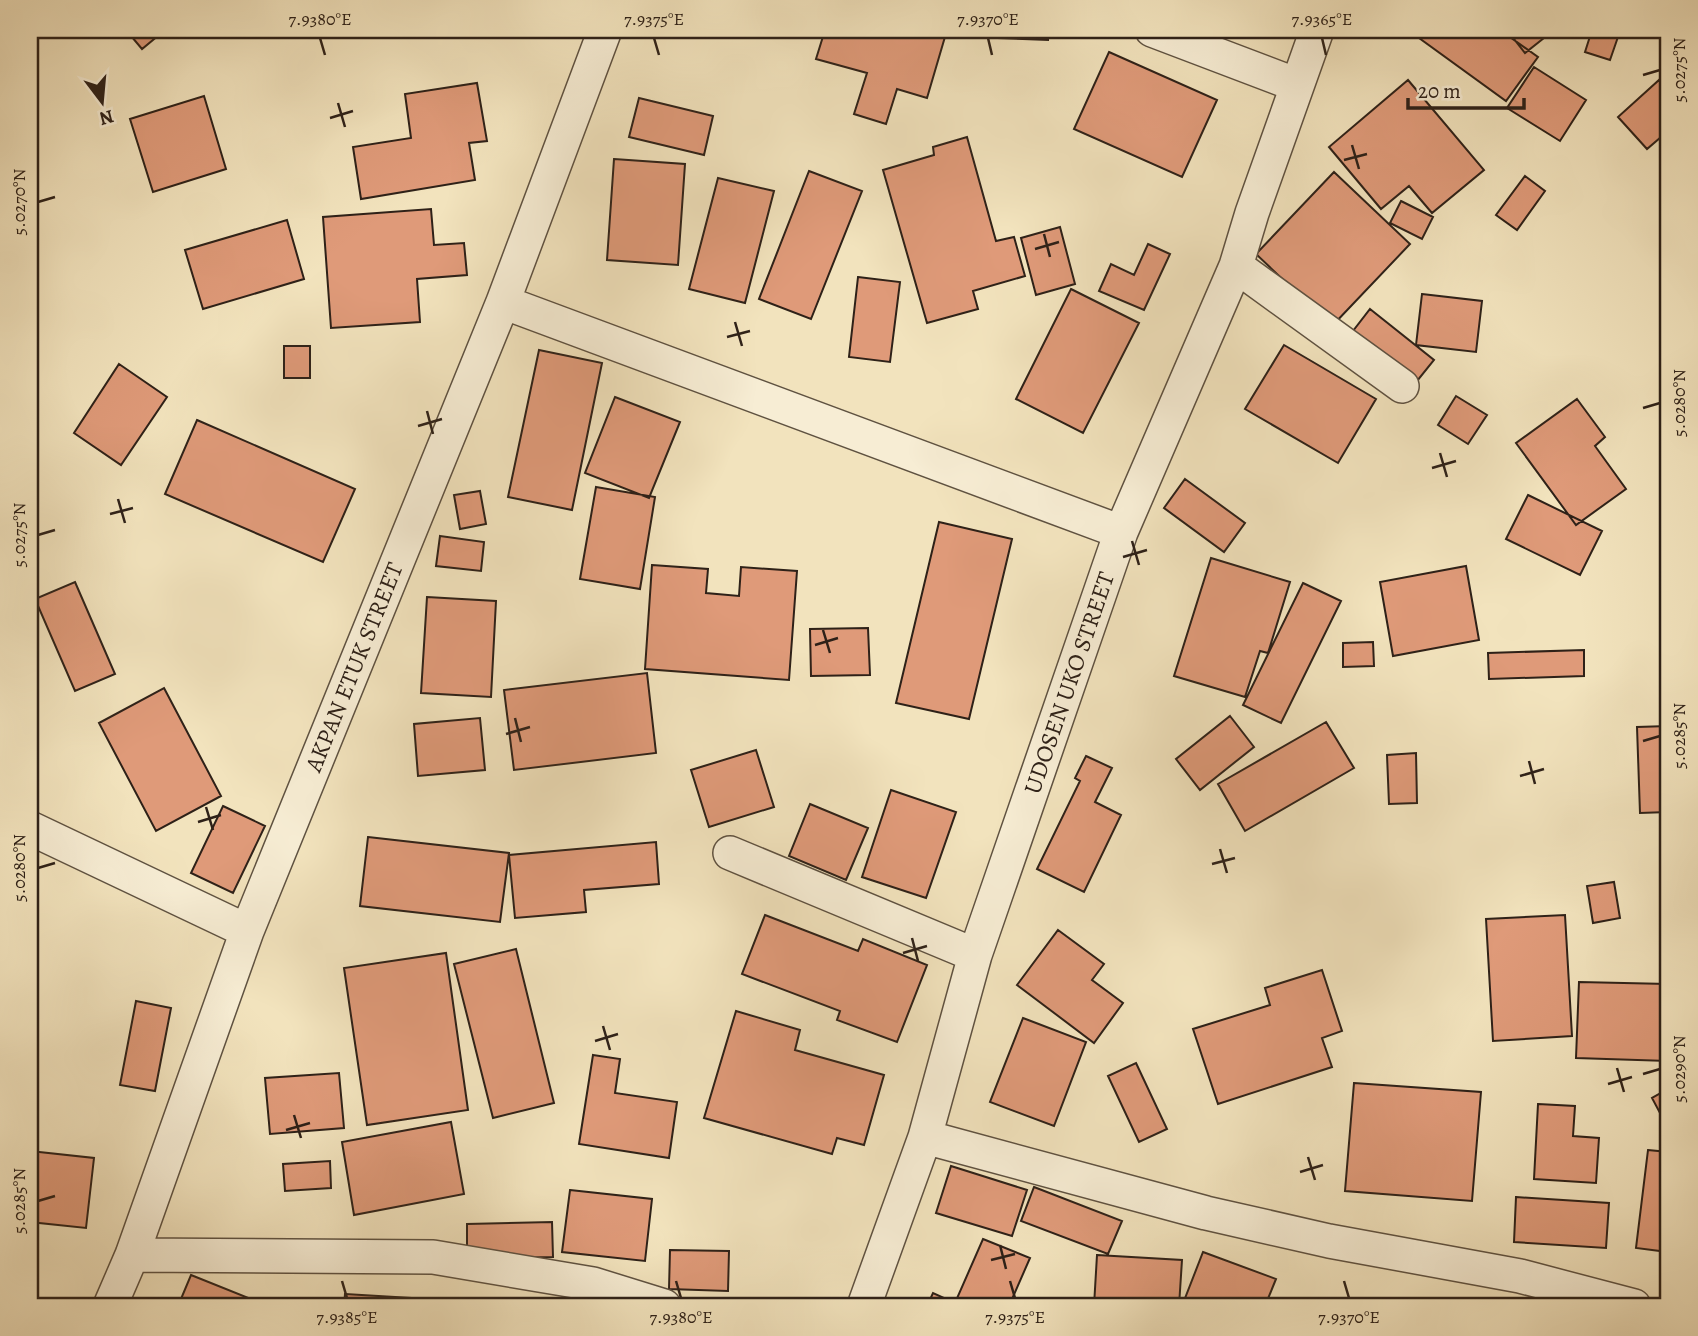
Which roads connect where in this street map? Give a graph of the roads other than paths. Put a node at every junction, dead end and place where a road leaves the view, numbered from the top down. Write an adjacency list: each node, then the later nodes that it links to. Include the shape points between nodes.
1 (605, 30): 6 (street, AKPAN ETUK STREET)
2 (1152, 30): 4 (street)
3 (1317, 30): 4 (street, UDOSEN UKO STREET)
4 (1297, 85): 5 (street, UDOSEN UKO STREET)
5 (1236, 266): 7 (street); 8 (street, UDOSEN UKO STREET)
6 (503, 302): 8 (street); 11 (street, AKPAN ETUK STREET)
7 (1402, 386)
8 (1121, 532): 12 (street, UDOSEN UKO STREET)
9 (30, 828): 11 (street)
10 (730, 853): 12 (street)
11 (247, 931): 14 (street, AKPAN ETUK STREET)
12 (975, 955): 13 (street, UDOSEN UKO STREET)
13 (925, 1137): 17 (street, UDOSEN UKO STREET); 18 (street, via 1206,1213 1520,1276)
14 (132, 1255): 15 (street, AKPAN ETUK STREET); 16 (street, via 433,1257 593,1284)
15 (110, 1306)
16 (664, 1306)
17 (864, 1306)
18 (1634, 1306)

